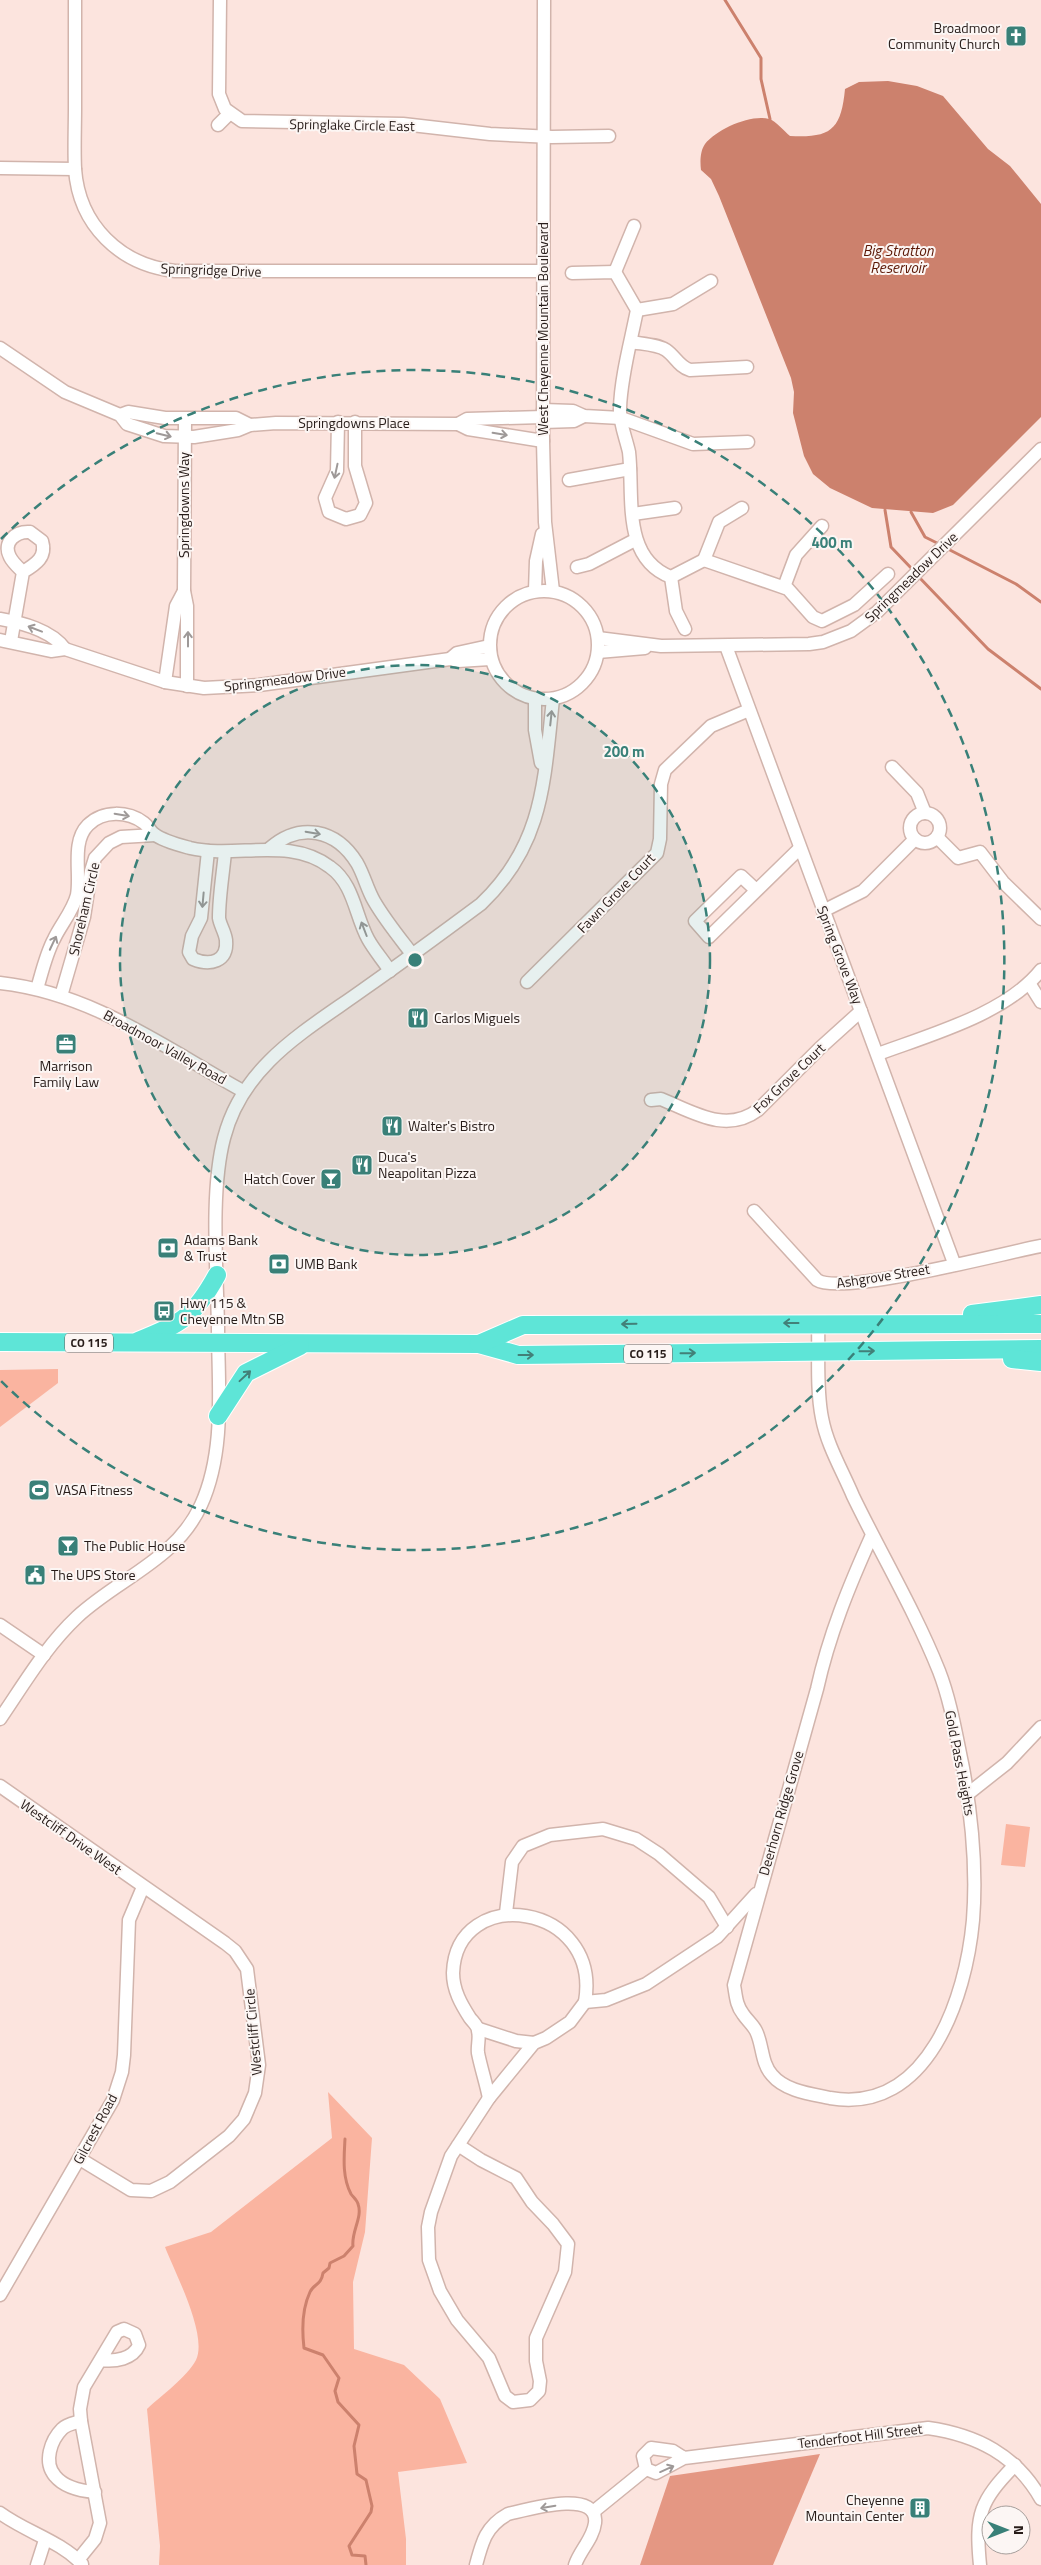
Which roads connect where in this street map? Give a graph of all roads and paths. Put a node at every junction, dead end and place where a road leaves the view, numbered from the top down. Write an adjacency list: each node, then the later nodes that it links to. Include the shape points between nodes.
1 (75, 0): 9 (street, Springridge Drive)
2 (220, 0): 4 (street, via 219,94)
3 (544, 0): 6 (street, West Cheyenne Mountain Boulevard)
4 (229, 114): 5 (street); 6 (street, Springlake Circle East, via 250,123 403,124 490,134)
5 (218, 125)
6 (544, 136): 7 (street); 11 (street, West Cheyenne Mountain Boulevard)
7 (609, 136)
8 (0, 168): 9 (street)
9 (75, 169): 11 (street, Springridge Drive, via 85,210 105,240 138,262 162,270)
10 (634, 226): 12 (street)
11 (543, 272): 20 (street, West Cheyenne Mountain Boulevard)
12 (615, 272): 13 (street); 15 (street)
13 (572, 273)
14 (711, 281): 15 (street, via 673,304)
15 (637, 310): 16 (street)
16 (631, 342): 18 (street, via 661,348 690,370); 21 (street)
17 (0, 348): 19 (street, Springdowns Place, via 65,392)
18 (746, 367)
19 (120, 416): 22 (street, Springdowns Place, via 128,412); 27 (street, Springdowns Place, one-way to 27, via 127,424 164,436)
20 (543, 416): 21 (street, Springdowns Place, via 574,421 584,416); 25 (street, Springdowns Place, via 467,419); 28 (street, West Cheyenne Mountain Boulevard)
21 (621, 418): 29 (street, Springdowns Place, via 693,444); 31 (street)
22 (185, 419): 26 (street, Springdowns Place, via 236,418); 27 (street, Springdowns Way)
23 (338, 422): 24 (street, Springdowns Place); 24 (street, one-way to 24, via 337,471 326,498 329,512 346,519 360,515 366,503 356,471); 26 (street, Springdowns Place)
24 (355, 422): 25 (street, Springdowns Place)
25 (458, 424): 28 (street, Springdowns Place, one-way to 28, via 468,429)
26 (250, 425): 27 (street, Springdowns Place, via 238,430)
27 (184, 437): 45 (street, Springdowns Way)
28 (543, 441): 36 (street, West Cheyenne Mountain Boulevard)
29 (748, 442)
30 (1041, 449): 54 (street, Springmeadow Drive, via 863,624 823,642)
31 (630, 469): 32 (street); 35 (street)
32 (569, 480)
33 (675, 508): 35 (street)
34 (742, 508): 39 (street, via 719,522)
35 (633, 514): 38 (street)
36 (545, 522): 46 (street, West Cheyenne Mountain Boulevard, via 536,561); 47 (street, West Cheyenne Mountain Boulevard)
37 (822, 526): 44 (street, via 796,555)
38 (635, 540): 40 (street); 43 (street, via 643,555)
39 (704, 560): 43 (street); 44 (street)
40 (577, 567)
41 (23, 572): 49 (street)
42 (888, 574): 44 (street, via 854,605 822,620 813,617)
43 (671, 577): 50 (street, via 676,611)
44 (784, 587)
45 (184, 591): 58 (street, Springdowns Way, via 176,606); 59 (street, Springdowns Way, one-way to 45, via 187,606)
46 (536, 591): 47 (street); 56 (street, via 517,598 503,610 493,628)
47 (553, 591): 51 (street, via 572,598 586,610)
48 (0, 619): 49 (street, Springmeadow Drive)
49 (14, 621): 52 (street); 55 (street, Springmeadow Drive, one-way to 49, via 57,638)
50 (685, 630)
51 (598, 638): 53 (street, Springmeadow Drive); 57 (street)
52 (6, 641): 55 (street, Springmeadow Drive, via 51,651)
53 (661, 646): 54 (street, Springmeadow Drive); 57 (street, Springmeadow Drive)
54 (726, 646): 62 (street, Spring Grove Way)
55 (65, 650): 58 (street, Springmeadow Drive)
56 (490, 652): 59 (street, Springmeadow Drive, via 457,653 450,659 259,685); 60 (street, via 506,684)
57 (598, 652): 61 (street, via 584,682 571,692)
58 (165, 682): 59 (street, Springmeadow Drive)
59 (187, 686)
60 (534, 699): 61 (street); 64 (street, via 535,730)
61 (553, 699): 64 (street, one-way to 61)
62 (749, 710): 70 (street, Spring Grove Way); 82 (street, Fawn Grove Court, via 711,726 666,770 661,784 657,853)
63 (892, 767): 65 (street, via 918,793)
64 (543, 772): 79 (street, via 534,825 508,875 481,904)
65 (925, 813): 67 (street, via 938,820); 68 (street, via 916,816 911,823 910,830)
66 (154, 835): 71 (street, Shoreham Circle); 73 (street, Shoreham Circle, via 121,837 109,843 95,858); 73 (street, Shoreham Circle, one-way to 66, via 80,844 88,825 94,820 105,815 125,814 144,823)
67 (937, 837): 68 (street, via 928,842); 78 (street, via 958,858 980,852 1003,882)
68 (915, 839): 77 (street, via 863,891)
69 (270, 848): 72 (street, Shoreham Circle); 74 (street, Shoreham Circle, one-way to 74, via 293,833 305,831 326,836 352,855); 76 (street, Shoreham Circle, via 306,854 322,861 342,880)
70 (800, 848): 75 (street); 77 (street, Spring Grove Way)
71 (208, 851): 72 (street, Shoreham Circle); 72 (street, one-way to 72, via 201,918 189,952 193,958 209,963 217,962 225,950 226,941 219,920)
72 (225, 852)
73 (83, 883): 85 (street, Shoreham Circle, one-way to 73, via 46,957); 86 (street, Shoreham Circle, via 84,917)
74 (366, 887): 76 (street); 79 (street, Shoreham Circle, via 382,915)
75 (756, 890): 75 (street, via 709,937 695,922 741,876)
76 (351, 896): 81 (street, Shoreham Circle, one-way to 76, via 368,939)
77 (823, 911): 88 (street, Spring Grove Way)
78 (1041, 919)
79 (412, 954): 81 (street)
80 (1041, 970): 84 (street)
81 (390, 971): 90 (street, via 275,1054)
82 (528, 982)
83 (0, 983): 85 (street, Broadmoor Valley Road)
84 (1029, 983): 87 (street); 89 (street, via 970,1018)
85 (38, 989): 86 (street, Broadmoor Valley Road)
86 (61, 996): 90 (street, Broadmoor Valley Road, via 139,1030)
87 (1041, 1002)
88 (861, 1011): 89 (street, Spring Grove Way); 91 (street, Fox Grove Court, via 746,1118 733,1122 718,1121 661,1099)
89 (878, 1054): 94 (street, Spring Grove Way)
90 (243, 1091): 95 (street, via 230,1117 219,1159)
91 (651, 1100)
92 (754, 1211): 94 (street, Ashgrove Street, via 817,1280 826,1284 898,1276)
93 (1041, 1246): 94 (street, Ashgrove Street)
94 (954, 1263)
95 (217, 1275): 101 (highway, via 204,1299 185,1320); 102 (street)
96 (1041, 1306): 98 (highway)
97 (818, 1323): 98 (highway, CO 115); 104 (highway, CO 115, one-way to 104, via 522,1325); 107 (street, Gold Pass Heights)
98 (840, 1323): 99 (highway, CO 115)
99 (1041, 1324)
100 (0, 1342): 101 (highway, CO 115)
101 (133, 1343): 102 (highway, CO 115)
102 (218, 1344): 103 (highway, CO 115); 109 (street)
103 (304, 1344): 104 (highway, CO 115); 109 (highway, one-way to 103, via 246,1373)
104 (478, 1344): 107 (highway, CO 115, one-way to 107, via 518,1355)
105 (1041, 1349): 106 (highway, CO 115)
106 (915, 1351): 107 (highway, CO 115, one-way to 106); 108 (highway)
107 (819, 1352): 110 (street, Gold Pass Heights, via 820,1408 826,1434)
108 (1041, 1362)
109 (218, 1416): 112 (street, via 214,1459 207,1487 201,1504 182,1535 146,1569 77,1617)
110 (872, 1535): 116 (street, Gold Pass Heights, via 939,1671); 118 (street, Deerhorn Ridge Grove, via 844,1599 825,1654)
111 (0, 1625): 112 (street)
112 (44, 1655): 113 (street)
113 (0, 1719)
114 (1041, 1727): 116 (street, via 1006,1763)
115 (0, 1786): 117 (street, Westcliff Drive West)
116 (968, 1793): 118 (street, Gold Pass Heights, via 974,1859 973,1920 956,2000 943,2034 926,2059 881,2094 842,2100 823,2097 781,2084 767,2068 756,2031 736,2002 734,1985)
117 (143, 1887): 126 (street, Gilcrest Road, via 129,1920 122,2072 105,2116); 126 (street, Westcliff Circle, via 225,1943 242,1960 249,1980 259,2065 255,2093 251,2107 236,2129 161,2188 141,2192 131,2190)
118 (759, 1890): 120 (street, Deerhorn Ridge Grove)
119 (506, 1913): 120 (street, via 512,1862 523,1846 550,1835 603,1829 636,1839 659,1854 709,1897); 121 (street, via 548,1922 569,1938 584,1962 587,1976); 122 (street, via 476,1927 460,1945 455,1958 453,1972 457,1993)
120 (727, 1928): 121 (street, Deerhorn Ridge Grove, via 646,1984 606,2000)
121 (585, 2002): 123 (street, via 570,2022)
122 (478, 2029): 123 (street); 124 (street, via 478,2051)
123 (534, 2043): 124 (street)
124 (488, 2098): 125 (street)
125 (458, 2144): 125 (street, via 433,2203 428,2227 429,2260 446,2303 488,2358 505,2396 513,2402 524,2402 534,2398 539,2391 536,2338 565,2272 568,2244 516,2178)
126 (80, 2159): 127 (street, Gilcrest Road)
127 (0, 2295)
128 (101, 2360): 129 (street, via 84,2387)
129 (80, 2421): 133 (street); 133 (street, via 63,2428 51,2448 49,2461 60,2480 80,2491)
130 (684, 2458): 131 (street, Tenderfoot Hill Street, via 928,2428 978,2440); 132 (street, Tenderfoot Hill Street, one-way to 130, via 662,2471); 132 (street, Tenderfoot Hill Street, via 673,2451 651,2448 643,2456)
131 (1015, 2465): 134 (street, Tenderfoot Hill Street); 142 (street, via 989,2494 981,2511)
132 (646, 2469): 135 (street)
133 (95, 2492): 138 (street, via 98,2531)
134 (1041, 2499)
135 (593, 2512): 140 (street, one-way to 140, via 586,2506 571,2503 508,2514 486,2531); 141 (street, via 595,2525)
136 (0, 2513): 137 (street)
137 (45, 2540): 138 (street); 139 (street)
138 (80, 2562)
139 (37, 2565)
140 (476, 2565)
141 (575, 2565)
142 (980, 2565)

